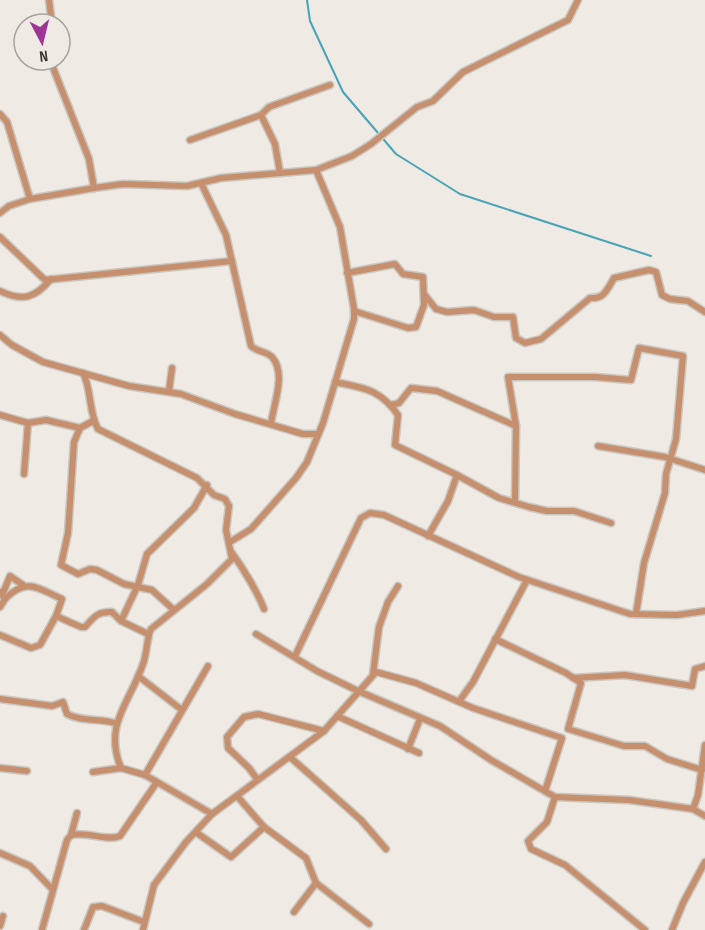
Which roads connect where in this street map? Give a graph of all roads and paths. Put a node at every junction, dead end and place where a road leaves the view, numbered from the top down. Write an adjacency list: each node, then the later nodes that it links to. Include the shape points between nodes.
1 (578, 0): 7 (street, via 568,20 463,72 433,101 417,107 371,144)
2 (55, 72): 10 (street, via 89,159)
3 (330, 85): 5 (street, via 269,107)
4 (0, 114): 11 (street, via 7,122)
5 (261, 114): 6 (street); 8 (street, via 275,144)
6 (190, 140)
7 (316, 170): 8 (street); 15 (street, via 340,227)
8 (280, 173): 9 (street)
9 (201, 183): 10 (street); 14 (street, via 226,235)
10 (94, 188): 11 (street)
11 (30, 199): 12 (street)
12 (0, 213)
13 (0, 237): 16 (street, via 42,278)
14 (232, 261): 16 (street); 27 (street, via 251,346 268,354 275,363 277,393)
15 (347, 273): 18 (street, via 395,264 403,274 423,277); 19 (street)
16 (51, 279): 17 (street, via 28,298 15,298)
17 (0, 291)
18 (424, 294): 19 (street, via 424,305 413,328); 20 (street, via 436,309 447,312 474,310 494,317 513,317 516,338 525,343 541,339 590,298 599,299 614,278 648,270 656,272 662,295 688,301)
19 (354, 311): 24 (street)
20 (705, 312)
21 (0, 335): 23 (street, via 43,362)
22 (172, 368): 25 (street)
23 (83, 373): 25 (street, via 129,386); 29 (street, via 88,382)
24 (335, 382): 26 (street, via 373,390); 35 (street)
25 (169, 391): 30 (street)
26 (391, 405): 33 (street, via 399,403 411,388 437,391); 40 (street, via 398,415 395,445)
27 (272, 413): 30 (street); 32 (street)
28 (0, 415): 31 (street)
29 (93, 421): 34 (street); 41 (street, via 106,435 156,456)
30 (261, 421): 32 (street)
31 (28, 423): 34 (street, via 46,420); 39 (street)
32 (271, 424): 35 (street, via 303,434)
33 (516, 426): 37 (street, via 508,377 595,376 631,380 639,348 683,356 681,409); 42 (street)
34 (80, 428): 49 (street, via 74,442 68,533 61,565 78,574 90,569 124,584)
35 (318, 434): 45 (street, via 296,478 251,529)
36 (598, 446): 37 (street)
37 (671, 459): 38 (street); 52 (street, via 643,570)
38 (705, 470)
39 (24, 474)
40 (457, 475): 42 (street, via 499,498); 44 (street, via 448,501)
41 (207, 485): 45 (street, via 229,506 226,531); 49 (street, via 194,508 147,554)
42 (515, 501): 43 (street, via 547,511 574,511)
43 (611, 523)
44 (428, 536): 47 (street); 65 (street, via 384,515 364,515)
45 (230, 542): 46 (street)
46 (232, 553): 54 (street); 55 (street, via 232,559 215,576)
47 (527, 580): 57 (street); 64 (street)
48 (23, 585): 51 (street); 51 (street, via 10,576); 59 (street, via 32,585 62,599)
49 (138, 585): 55 (street, via 152,590); 60 (street)
50 (398, 586): 68 (street, via 379,627)
51 (3, 594): 53 (street)
52 (640, 606): 57 (street); 58 (street)
53 (0, 607)
54 (264, 609)
55 (174, 610): 61 (street)
56 (705, 611): 58 (street)
57 (636, 614): 58 (street)
58 (645, 615)
59 (56, 616): 60 (street, via 81,627 104,611 112,612); 63 (street, via 40,645 31,648)
60 (121, 621): 61 (street)
61 (148, 634): 69 (street, via 149,648)
62 (256, 634): 65 (street)
63 (0, 635)
64 (495, 639): 70 (street); 73 (street)
65 (295, 656): 71 (street)
66 (208, 666): 74 (street)
67 (705, 666): 70 (street, via 695,669 692,686 625,675)
68 (374, 670): 71 (street); 73 (street)
69 (138, 676): 74 (street); 77 (street)
70 (572, 678): 85 (street, via 581,683 568,729 624,746 645,746 667,759)
71 (358, 691): 75 (street); 76 (street)
72 (0, 699): 77 (street, via 52,706 63,702 72,717)
73 (460, 700): 91 (street, via 562,738)
74 (182, 710): 88 (street)
75 (337, 716): 78 (street); 80 (street)
76 (420, 719): 80 (street); 91 (street, via 448,730)
77 (115, 723): 84 (street)
78 (324, 732): 82 (street); 89 (street, via 258,714 244,717 227,737 228,748)
79 (705, 745): 85 (street)
80 (408, 749): 81 (street)
81 (419, 753)
82 (290, 757): 89 (street); 101 (street, via 361,820)
83 (0, 768): 86 (street)
84 (120, 768): 87 (street); 88 (street)
85 (702, 770): 94 (street)
86 (27, 771)
87 (93, 772)
88 (145, 775): 90 (street)
89 (256, 779): 92 (street)
90 (157, 782): 96 (street); 100 (street, via 120,836 84,832)
91 (545, 791): 93 (street)
92 (237, 796): 96 (street); 98 (street)
93 (555, 797): 94 (street, via 611,798); 114 (street, via 547,822 528,841 531,849 565,865)
94 (693, 809): 97 (street)
95 (77, 813): 100 (street)
96 (212, 814): 99 (street)
97 (705, 816)
98 (264, 827): 99 (street, via 231,857); 104 (street, via 306,858)
99 (197, 833): 108 (street, via 159,876)
100 (71, 835): 105 (street)
101 (386, 849)
102 (0, 853): 105 (street, via 30,866)
103 (705, 862): 115 (street)
104 (316, 883): 106 (street); 109 (street)
105 (53, 890): 111 (street)
106 (294, 912)
107 (3, 916): 110 (street)
108 (144, 922): 112 (street, via 102,906 93,907); 113 (street)
109 (369, 924)
110 (0, 927)
111 (42, 930)
112 (84, 930)
113 (143, 930)
114 (645, 930)
115 (672, 930)

